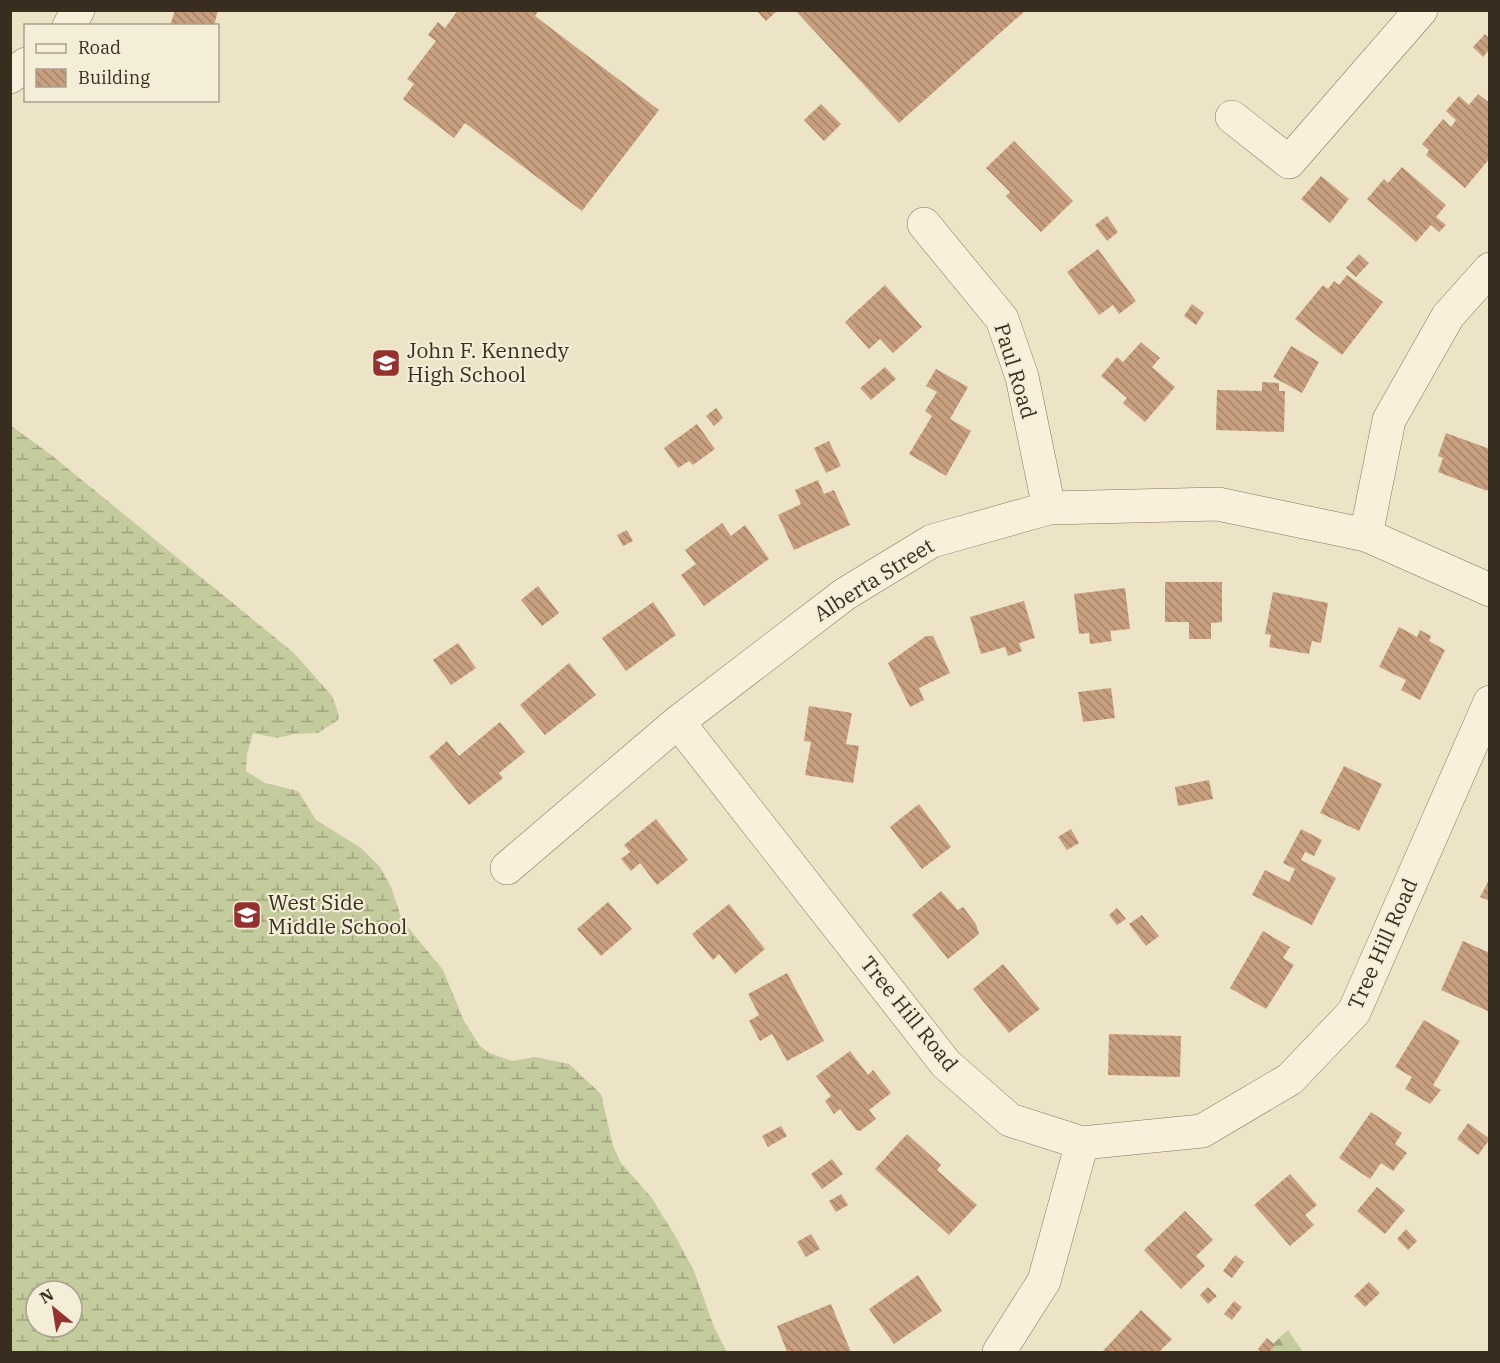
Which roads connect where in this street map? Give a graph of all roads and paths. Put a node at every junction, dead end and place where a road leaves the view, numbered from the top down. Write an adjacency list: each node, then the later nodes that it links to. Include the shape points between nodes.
1 (78, 10): 3 (street)
2 (1421, 10): 6 (street, via 1289,162)
3 (70, 24)
4 (24, 66): 5 (street)
5 (10, 77)
6 (1232, 117)
7 (924, 224): 9 (street, Paul Road, via 1002,319 1022,377)
8 (1490, 269): 10 (street, via 1448,316 1389,420)
9 (1049, 508): 10 (street, Alberta Street, via 1218,504); 13 (street, Alberta Street, via 932,541 845,594)
10 (1366, 535): 11 (street, Alberta Street)
11 (1490, 590)
12 (1490, 702): 15 (street, Tree Hill Road, via 1354,1012 1290,1079 1202,1131)
13 (678, 722): 14 (street, Alberta Street); 15 (street, Tree Hill Road, via 946,1064 1010,1120)
14 (507, 868)
15 (1082, 1143): 16 (street, via 1044,1281)
16 (999, 1353)

